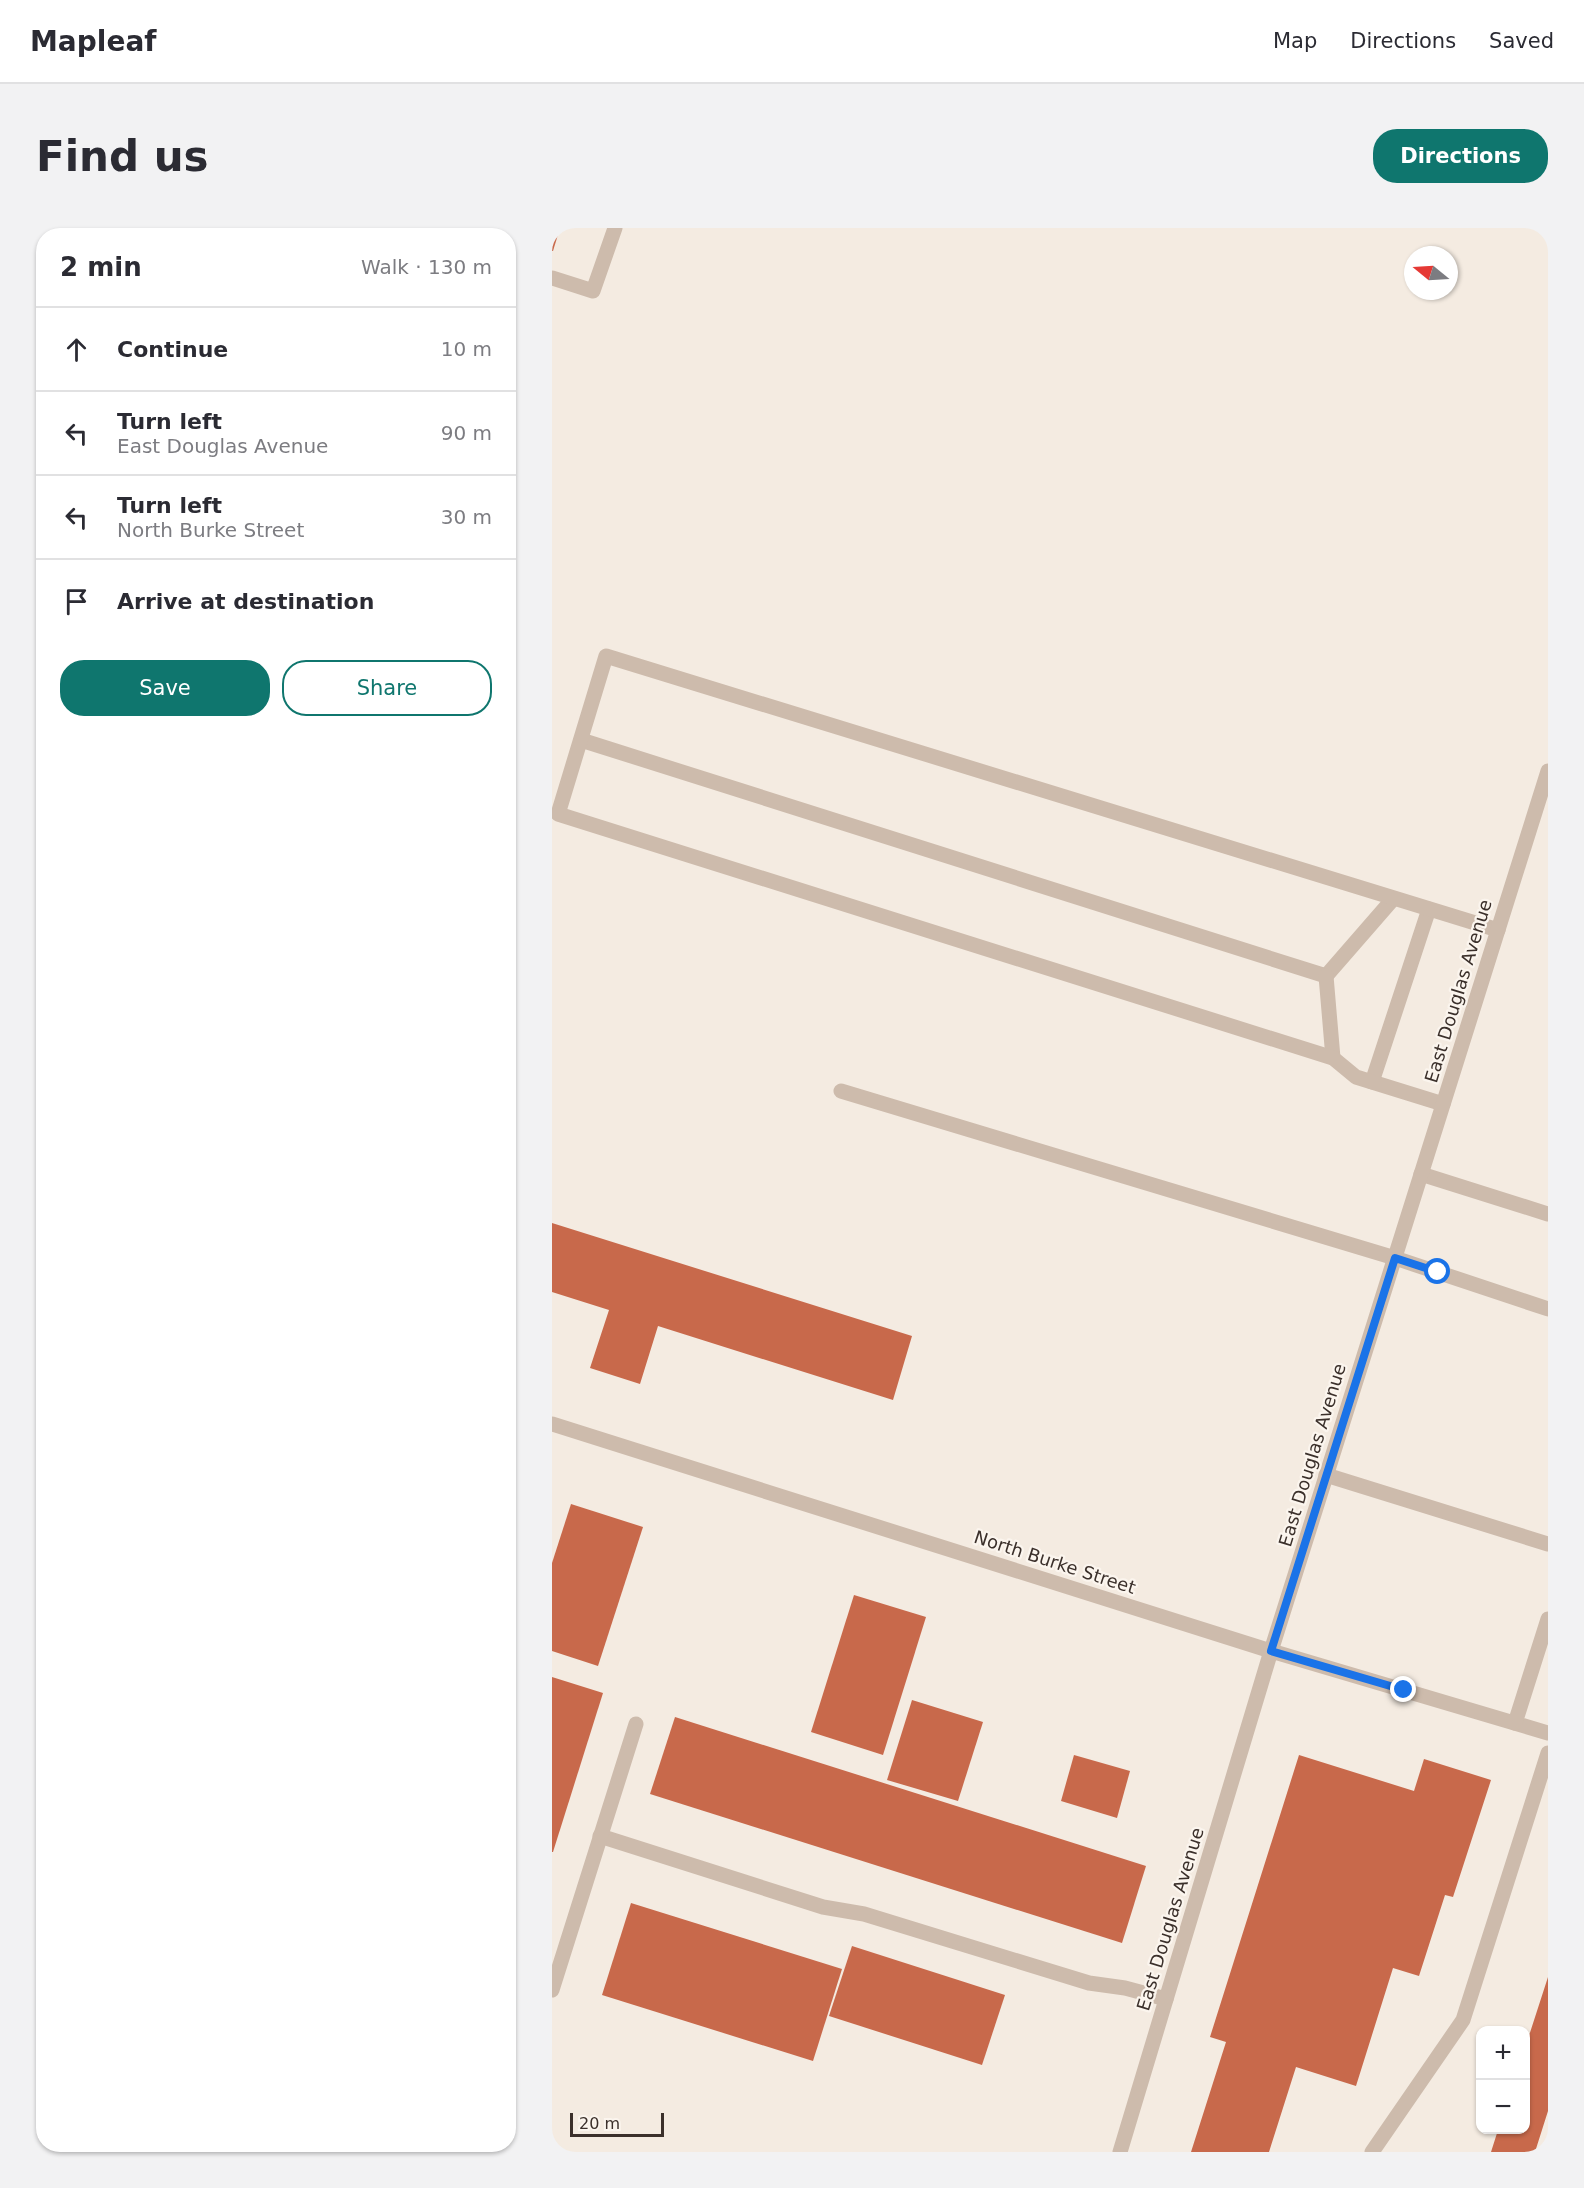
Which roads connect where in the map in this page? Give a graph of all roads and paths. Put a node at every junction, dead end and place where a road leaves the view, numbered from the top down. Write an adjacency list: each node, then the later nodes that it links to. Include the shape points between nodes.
1 (615, 228): 2 (street, via 593,291)
2 (552, 278)
3 (581, 740): 5 (street, via 606,656); 8 (street); 9 (street, via 558,814)
4 (1548, 771): 7 (street, East Douglas Avenue)
5 (1393, 899): 6 (street); 8 (street)
6 (1429, 909): 7 (street); 10 (street)
7 (1498, 930): 12 (street, East Douglas Avenue)
8 (1326, 976): 9 (street)
9 (1333, 1058): 10 (street, via 1356,1077)
10 (1372, 1082): 12 (street)
11 (841, 1091): 15 (street)
12 (1443, 1104): 13 (street, East Douglas Avenue)
13 (1421, 1174): 14 (street); 15 (street, East Douglas Avenue)
14 (1548, 1214)
15 (1395, 1258): 16 (street); 18 (street, East Douglas Avenue)
16 (1548, 1309)
17 (552, 1424): 21 (street, North Burke Street)
18 (1326, 1475): 19 (street); 21 (street, East Douglas Avenue)
19 (1548, 1544)
20 (1548, 1619): 22 (street)
21 (1271, 1651): 22 (street, North Burke Street); 28 (street, East Douglas Avenue)
22 (1515, 1723): 24 (street, North Burke Street)
23 (636, 1724): 26 (street)
24 (1548, 1733)
25 (1548, 1753): 30 (street, via 1463,2020)
26 (600, 1836): 27 (street); 28 (street, via 823,1907 864,1914 1089,1983)
27 (552, 1990)
28 (1166, 1999): 29 (street, East Douglas Avenue)
29 (1119, 2152)
30 (1372, 2152)

